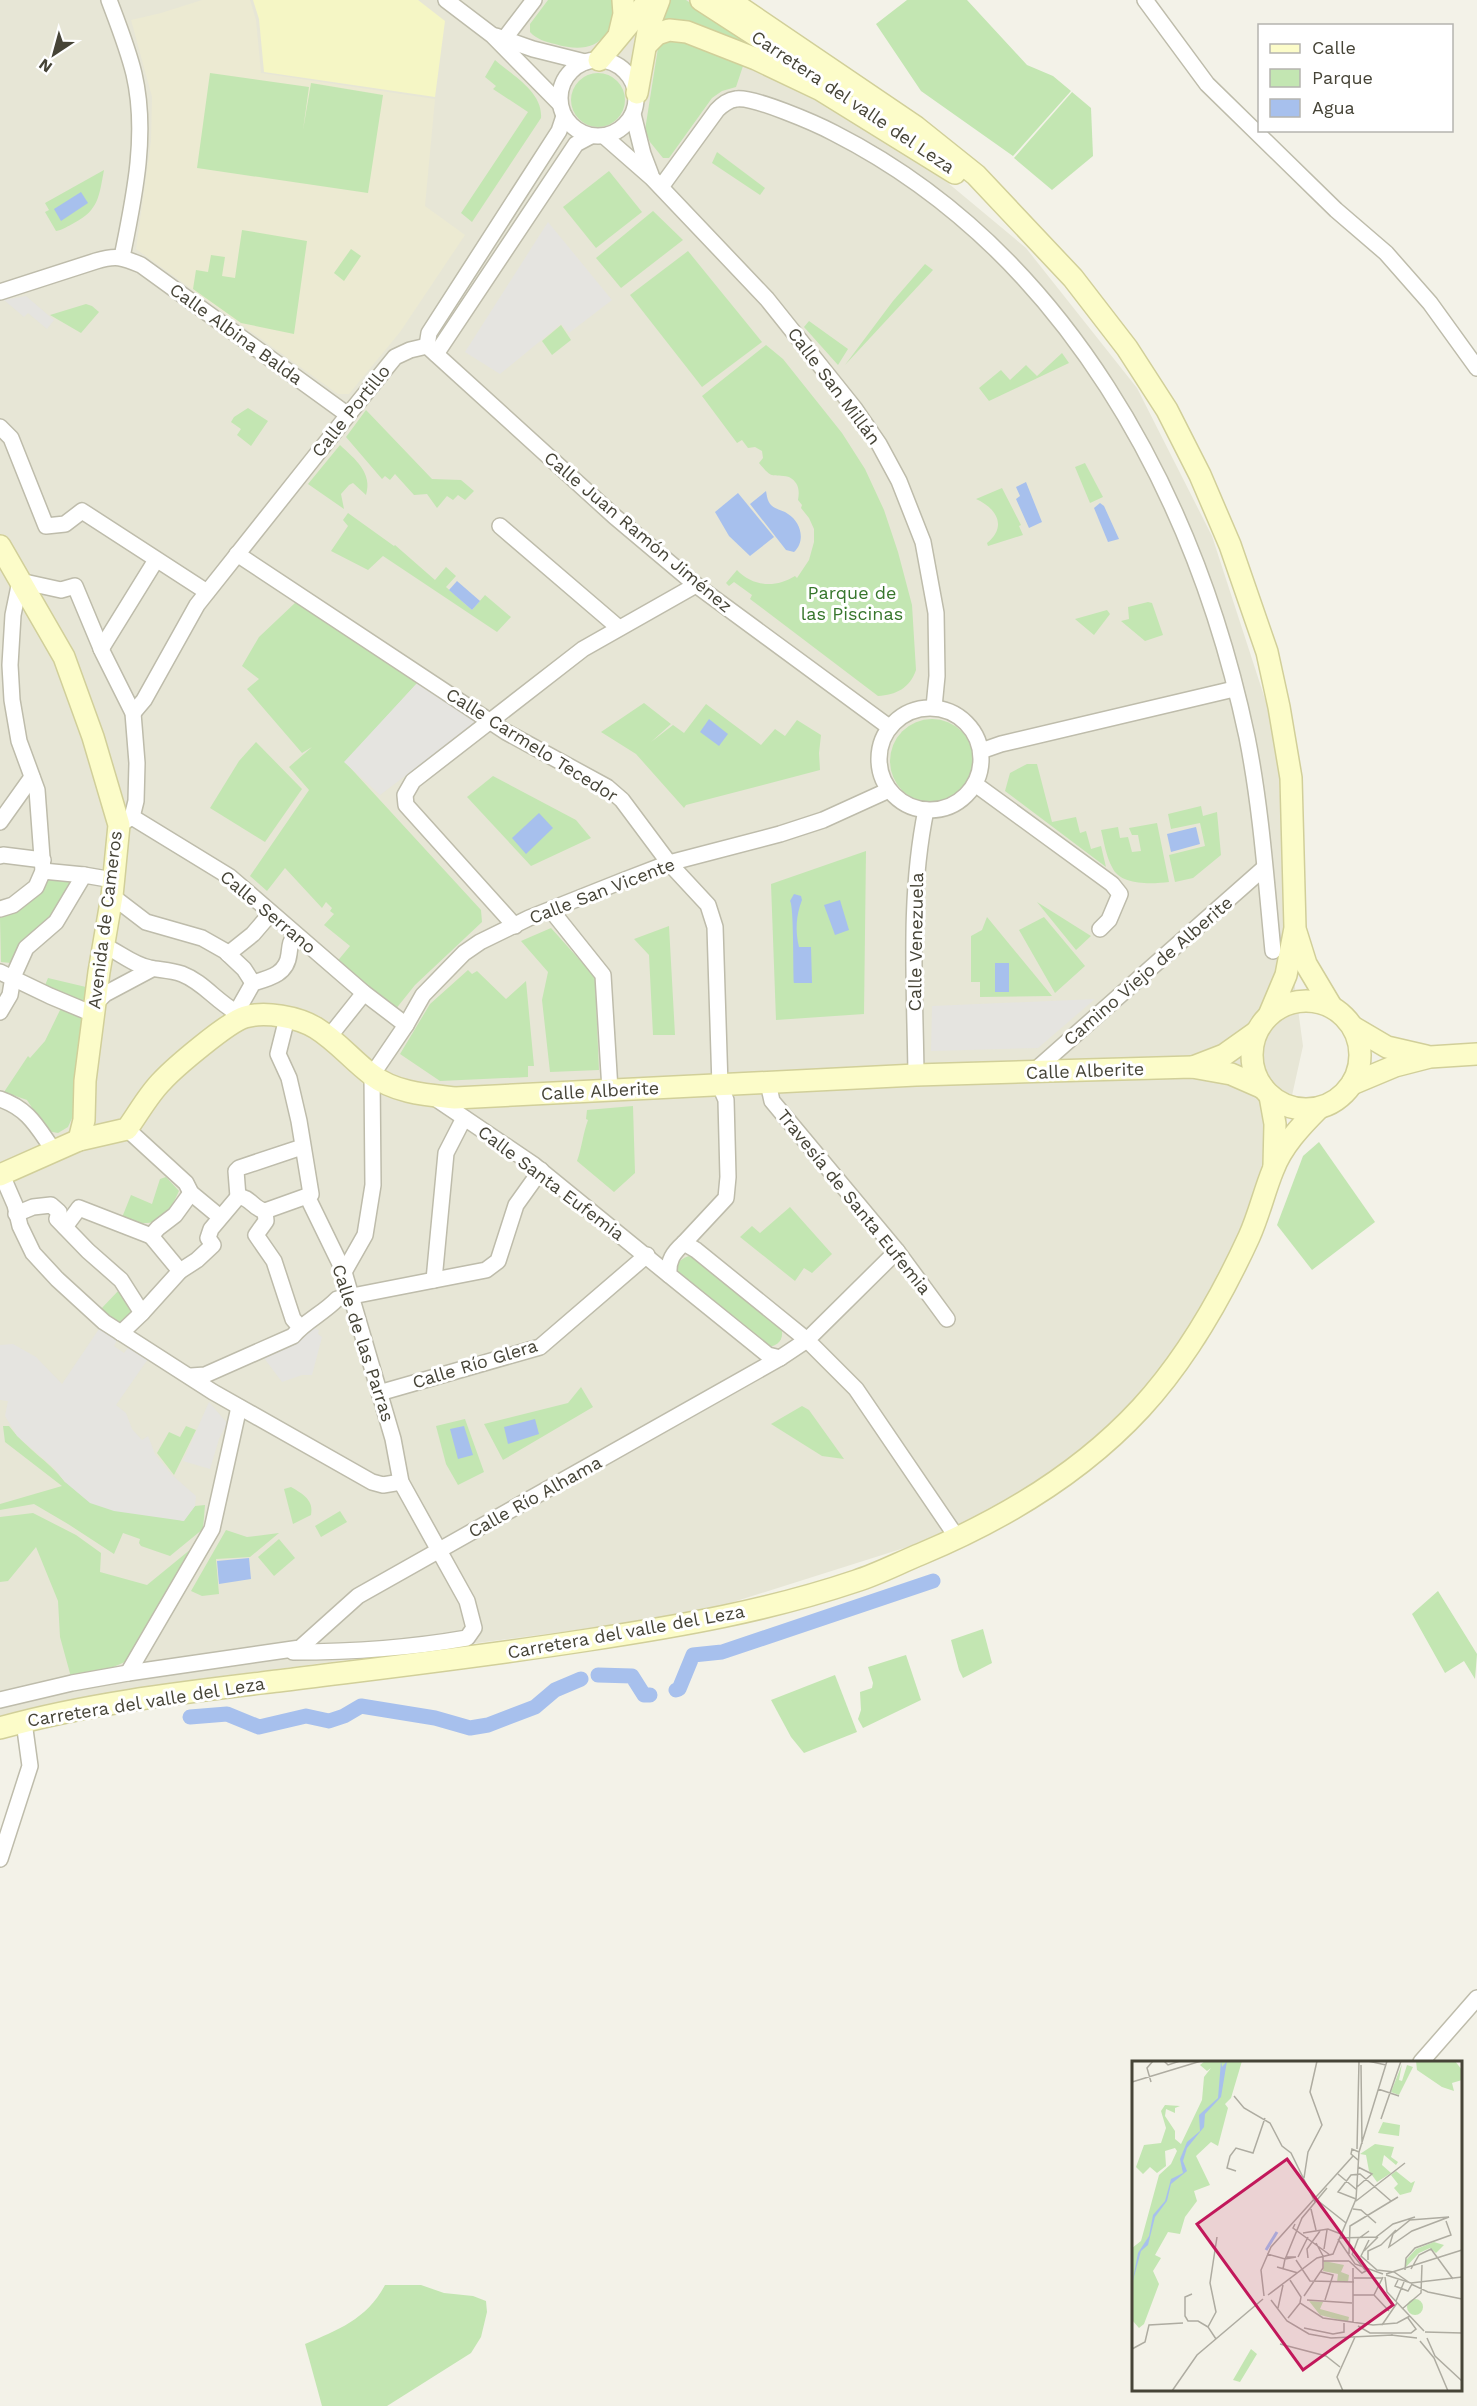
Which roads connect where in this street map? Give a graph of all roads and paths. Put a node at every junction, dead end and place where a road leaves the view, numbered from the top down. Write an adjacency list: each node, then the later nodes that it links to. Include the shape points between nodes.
1 (109, 0): 25 (street, via 134,76 139,118 135,192)
2 (446, 0): 13 (street)
3 (534, 0): 11 (street)
4 (623, 0): 12 (main road)
5 (649, 0): 12 (main road)
6 (659, 0): 15 (main road)
7 (702, 0): 23 (main road, Carretera del valle del Leza, via 911,137)
8 (715, 0): 14 (main road, via 764,32)
9 (729, 0): 14 (main road, Carretera del valle del Leza)
10 (1145, 0): 28 (street, via 1207,84 1336,210 1386,253 1430,303)
11 (523, 15): 13 (street); 16 (street, via 520,29)
12 (619, 35): 17 (main road)
13 (499, 37): 16 (street); 19 (street)
14 (792, 41): 24 (main road, Carretera del valle del Leza, via 967,167)
15 (646, 45): 18 (main road); 23 (main road, via 657,34 669,30 687,32 756,59 821,90)
16 (533, 49): 17 (street)
17 (592, 61): 18 (street, via 620,66 634,82); 19 (street, via 574,68 565,78 560,91)
18 (637, 93): 20 (street)
19 (562, 110): 21 (street, via 575,129); 27 (street, via 560,131 433,327)
20 (633, 114): 21 (street, via 621,129); 22 (street, Calle San Millán, via 643,154)
21 (598, 136): 22 (street, Calle San Millán); 27 (street, via 576,144)
22 (657, 183): 41 (street, via 717,110 738,98 818,125 868,150 955,211 1045,302 1105,382 1154,466 1200,570 1218,622); 42 (street, Calle San Millán, via 794,332 855,409 899,481 923,542 936,613)
23 (973, 184): 24 (main road, Carretera del valle del Leza)
24 (1029, 231): 63 (main road, Carretera del valle del Leza, via 1073,278 1127,348 1167,410 1230,545 1268,652 1291,778)
25 (122, 257): 26 (street, via 108,257); 29 (street, Calle Albina Balda, via 141,265)
26 (0, 292)
27 (431, 350): 29 (street, Calle Portillo, via 410,350 395,357); 36 (street, Calle Juan Ramón Jiménez)
28 (1477, 368)
29 (348, 415): 33 (street, Calle Portillo)
30 (0, 427): 34 (street, via 11,438 46,526 66,524 82,511)
31 (500, 526): 38 (street)
32 (0, 546): 35 (main road, Avenida de Cameros)
33 (237, 554): 37 (street, Calle Portillo); 44 (street, Calle Carmelo Tecedor)
34 (156, 560): 37 (street); 40 (street)
35 (20, 581): 39 (street); 40 (street, via 61,590 75,586); 51 (main road, Avenida de Cameros, via 63,657)
36 (696, 585): 38 (street); 45 (street, Calle Juan Ramón Jiménez)
37 (207, 592): 43 (street, Calle Portillo)
38 (619, 628): 44 (street, via 583,650)
39 (11, 649): 47 (street, via 12,700 19,741)
40 (101, 650): 43 (street)
41 (1234, 689): 46 (street); 56 (street, via 1247,737)
42 (934, 707): 45 (street, via 917,709); 46 (street, via 951,711 965,721 976,734)
43 (133, 713): 51 (street, via 136,801)
44 (490, 721): 54 (street, Calle Carmelo Tecedor, via 607,787 622,800); 62 (street, via 413,782 405,795 406,805)
45 (889, 727): 49 (street, via 879,759)
46 (981, 751): 48 (street, via 981,768)
47 (32, 777): 52 (street); 55 (street, via 37,790)
48 (975, 784): 50 (street, via 954,804); 64 (street, via 1112,884 1120,894 1109,920)
49 (889, 790): 50 (street, via 906,804); 54 (street, Calle San Vicente, via 791,831)
50 (926, 810): 87 (street, Calle Venezuela, via 917,865 914,930)
51 (126, 821): 58 (main road, Avenida de Cameros); 61 (street, Calle Serrano, via 230,877)
52 (0, 822)
53 (0, 856): 55 (street)
54 (669, 863): 60 (street, Calle San Vicente); 91 (street, Calle Carmelo Tecedor, via 708,905 715,927)
55 (43, 866): 57 (street); 59 (street, via 36,887 14,905)
56 (1264, 868): 67 (street); 86 (street, Camino Viejo de Alberite)
57 (84, 875): 58 (street); 70 (street, via 56,922 26,948)
58 (113, 888): 66 (main road, Avenida de Cameros); 68 (street, via 146,922 202,938)
59 (0, 909)
60 (551, 910): 62 (street, Calle San Vicente); 92 (street, via 603,975)
61 (271, 913): 65 (street, Calle Serrano); 68 (street)
62 (515, 926): 79 (street, Calle San Vicente, via 464,953 423,995)
63 (1295, 928): 73 (main road, Carretera del valle del Leza, via 1306,964); 76 (main road, Carretera del valle del Leza, via 1286,975)
64 (1100, 929)
65 (295, 935): 71 (street, via 284,969); 72 (street, Calle Serrano)
66 (103, 945): 69 (street); 74 (main road, Avenida de Cameros)
67 (1273, 951)
68 (228, 954): 71 (street)
69 (152, 969): 74 (street, via 105,994); 77 (street, via 183,974 204,986)
70 (7, 974): 74 (street, via 50,996); 75 (street, via 10,995)
71 (253, 983): 77 (street)
72 (364, 993): 79 (street, Calle Serrano); 82 (street)
73 (1331, 1006): 76 (main road, via 1293,1001); 80 (main road)
74 (94, 1010): 99 (main road, Avenida de Cameros)
75 (0, 1012)
76 (1270, 1013): 81 (main road)
77 (233, 1017): 78 (main road, Calle Alberite); 98 (main road, Calle Alberite, via 161,1081)
78 (287, 1018): 82 (main road, Calle Alberite, via 314,1026); 100 (street, Calle de las Parras, via 278,1054 289,1078)
79 (406, 1025): 88 (street, Calle San Vicente)
80 (1353, 1027): 84 (main road, via 1387,1047); 90 (main road, via 1361,1056)
81 (1256, 1034): 85 (main road, Calle Alberite, via 1224,1055); 93 (main road, via 1251,1056 1253,1068)
82 (329, 1037): 88 (main road, Calle Alberite)
83 (1477, 1054): 84 (main road)
84 (1430, 1057): 90 (main road)
85 (1192, 1068): 86 (main road, Calle Alberite); 93 (main road, Calle Alberite, via 1231,1074)
86 (1032, 1073): 87 (main road, Calle Alberite)
87 (916, 1075): 89 (main road, Calle Alberite)
88 (372, 1076): 94 (main road, Calle Alberite, via 387,1084); 117 (street, via 374,1185 365,1235)
89 (768, 1083): 91 (main road, Calle Alberite); 114 (street, Travesía de Santa Eufemia, via 772,1101)
90 (1352, 1084): 96 (main road, via 1343,1095)
91 (720, 1086): 92 (main road, Calle Alberite); 113 (street, Calle Carmelo Tecedor, via 726,1100 726,1198)
92 (610, 1090): 94 (main road, Calle Alberite, via 455,1098)
93 (1267, 1092): 96 (main road, via 1293,1107); 102 (main road, Carretera del valle del Leza, via 1275,1124)
94 (431, 1095): 97 (street, Calle Santa Eufemia)
95 (0, 1100): 101 (street, via 28,1114)
96 (1319, 1108): 102 (main road, Carretera del valle del Leza, via 1294,1134)
97 (464, 1118): 103 (street, Calle Santa Eufemia); 119 (street, via 446,1153)
98 (127, 1129): 99 (main road); 105 (street, via 186,1183)
99 (79, 1140): 101 (main road)
100 (302, 1148): 106 (street, Calle de las Parras, via 311,1194); 107 (street, via 236,1171)
101 (54, 1151): 104 (main road)
102 (1274, 1166): 132 (main road, Carretera del valle del Leza, via 1252,1232 1218,1301 1186,1351 1141,1408 1092,1453 1033,1498)
103 (541, 1170): 115 (street, Calle Santa Eufemia); 119 (street, via 516,1205 498,1261 486,1270)
104 (1, 1175): 109 (street)
105 (190, 1193): 110 (street); 112 (street, via 175,1215)
106 (307, 1196): 108 (street); 117 (street, Calle de las Parras)
107 (238, 1197): 108 (street, via 248,1198 260,1211); 110 (street)
108 (265, 1211): 124 (street, via 266,1221 256,1235 274,1261 293,1319)
109 (16, 1214): 111 (street, via 51,1205); 125 (street, via 33,1253 104,1322)
110 (220, 1217): 116 (street, via 208,1238 213,1245)
111 (66, 1227): 112 (street, via 79,1208); 121 (street, via 121,1280)
112 (151, 1236): 116 (street)
113 (679, 1248): 115 (street, via 665,1260); 118 (street, via 668,1265); 123 (street, via 696,1250)
114 (897, 1251): 122 (street, Travesía de Santa Eufemia); 126 (street)
115 (650, 1258): 118 (street, Calle Santa Eufemia); 129 (street, Calle Río Glera, via 540,1347)
116 (180, 1271): 121 (street)
117 (344, 1272): 120 (street, Calle de las Parras)
118 (669, 1275): 127 (street, Calle Santa Eufemia, via 763,1351)
119 (434, 1280): 120 (street)
120 (351, 1295): 124 (street, via 337,1299); 129 (street, Calle de las Parras)
121 (142, 1313): 125 (street)
122 (947, 1318)
123 (785, 1322): 126 (street); 127 (street, via 794,1335 795,1345)
124 (300, 1327): 128 (street, via 293,1336 274,1345 205,1375)
125 (121, 1333): 128 (street)
126 (807, 1340): 127 (street); 132 (street, via 856,1389)
127 (785, 1356): 133 (street, Calle Río Alhama)
128 (191, 1376): 130 (street)
129 (380, 1393): 131 (street, Calle de las Parras)
130 (239, 1407): 131 (street, via 372,1482); 135 (street, via 212,1529)
131 (401, 1482): 133 (street, Calle de las Parras)
132 (958, 1539): 137 (main road, Carretera del valle del Leza, via 858,1581 704,1622 508,1653 208,1689)
133 (440, 1551): 134 (street, Calle Río Alhama, via 358,1596 300,1648); 134 (street, Calle de las Parras, via 467,1601 474,1628 467,1638 344,1651)
134 (279, 1652): 135 (street)
135 (128, 1673): 136 (street)
136 (0, 1700)
137 (24, 1722): 138 (main road, Carretera del valle del Leza); 139 (street, via 30,1766)
138 (1, 1725)
139 (0, 1859)
140 (1477, 1998): 141 (street)
141 (1422, 2061)

